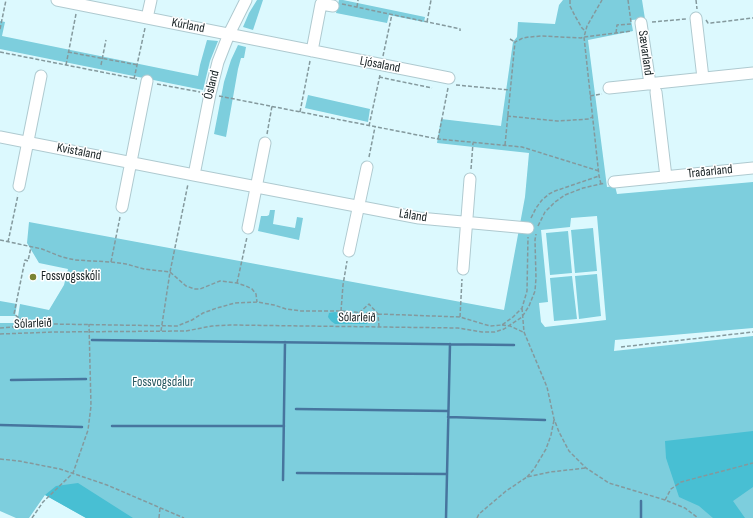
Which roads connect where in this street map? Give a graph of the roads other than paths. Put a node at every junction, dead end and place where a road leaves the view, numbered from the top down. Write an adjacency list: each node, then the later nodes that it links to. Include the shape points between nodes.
1 (56, 0): 5 (street, Kúrland)
2 (151, 0): 5 (street)
3 (246, 0): 8 (street, Ósland)
4 (333, 6): 9 (street, via 321,4)
5 (147, 18): 8 (street, Kúrland)
6 (696, 18): 12 (street)
7 (641, 23): 16 (street, Sævarland)
8 (229, 34): 9 (street, Ljósaland); 23 (street, Ósland, via 218,62)
9 (312, 51): 14 (street, Ljósaland)
10 (753, 72): 12 (street, Sævarland)
11 (41, 76): 18 (street)
12 (704, 78): 16 (street, Sævarland)
13 (147, 82): 20 (street)
14 (452, 82)
15 (609, 88): 16 (street, Sævarland)
16 (653, 88): 24 (street)
17 (0, 136): 18 (street, Kvistaland)
18 (28, 142): 20 (street, Kvistaland); 27 (street)
19 (265, 143): 28 (street)
20 (130, 162): 23 (street, Kvistaland); 30 (street)
21 (367, 167): 29 (street)
22 (753, 168): 24 (street, Traðarland)
23 (192, 174): 28 (street, Láland)
24 (666, 177): 26 (street, Traðarland)
25 (470, 179): 31 (street)
26 (614, 182)
27 (19, 186)
28 (256, 186): 29 (street, Láland); 32 (street)
29 (359, 206): 31 (street, Láland, via 419,218); 34 (street)
30 (122, 207)
31 (467, 222): 33 (street, Láland); 35 (street)
32 (248, 228)
33 (528, 228)
34 (349, 251)
35 (463, 269)

